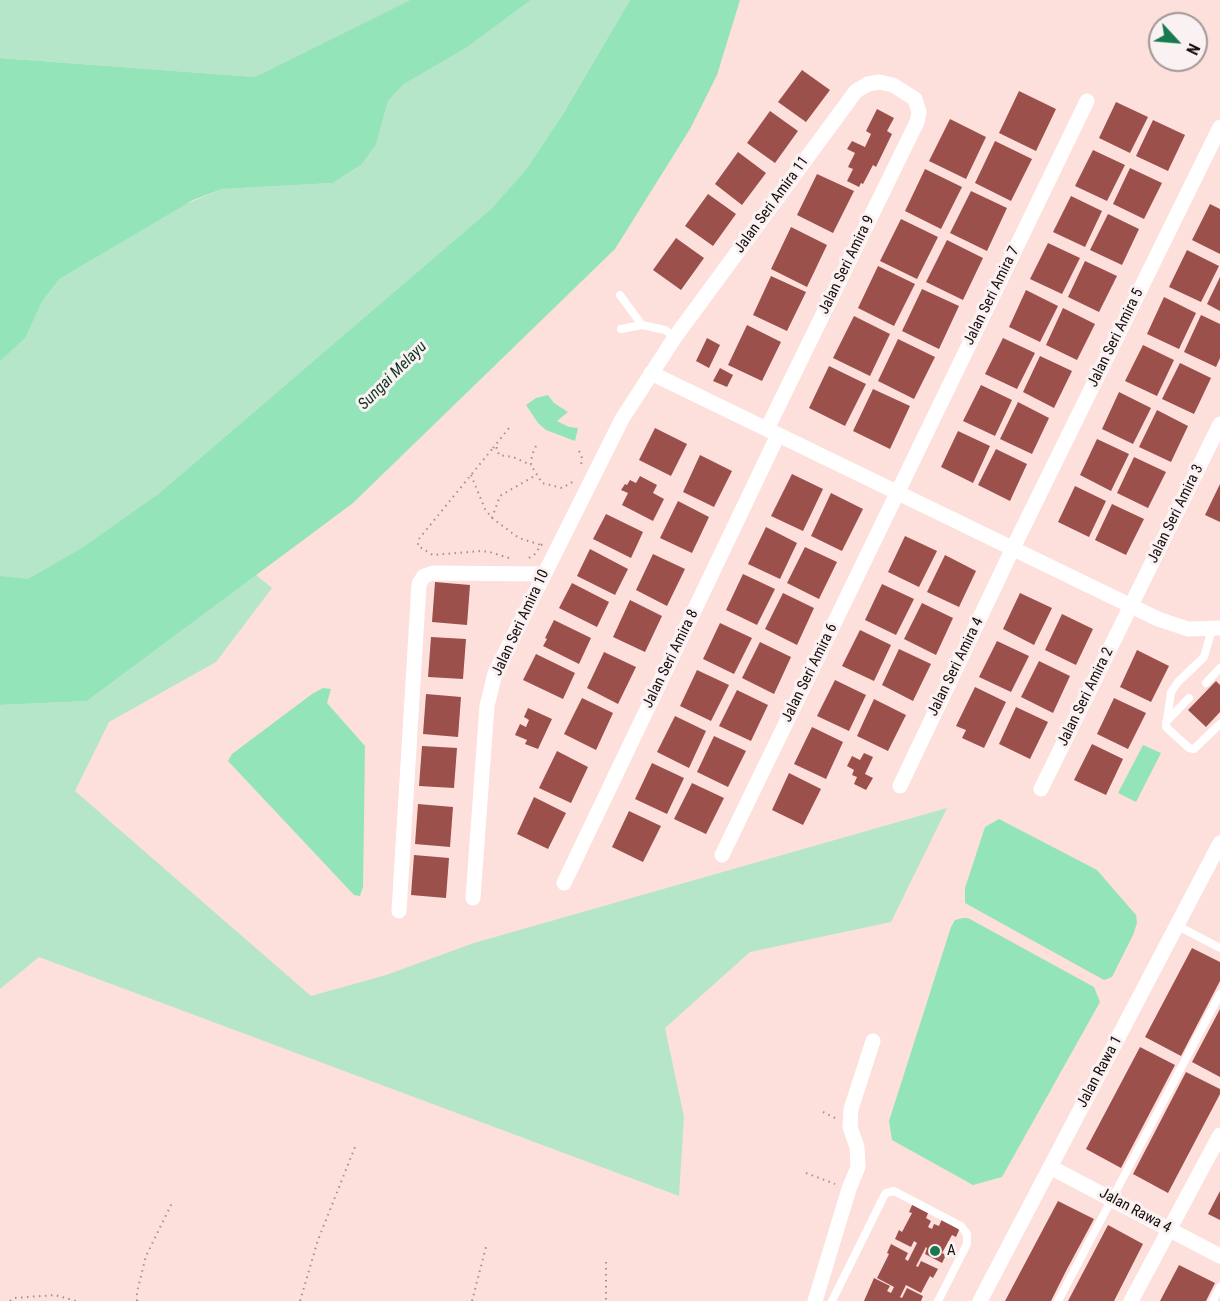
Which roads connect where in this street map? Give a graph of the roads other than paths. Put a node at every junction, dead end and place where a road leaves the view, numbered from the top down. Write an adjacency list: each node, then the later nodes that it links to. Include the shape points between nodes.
1 (915, 99): 7 (street, Jalan Seri Amira 11, via 893,85 879,82 856,91); 10 (street, Jalan Seri Amira 9, via 917,122)
2 (1088, 101): 11 (street, Jalan Seri Amira 7)
3 (1219, 128): 12 (street, Jalan Seri Amira 5)
4 (620, 295): 5 (lane)
5 (642, 325): 6 (lane); 7 (lane)
6 (621, 329)
7 (675, 337): 8 (street, Jalan Seri Amira 11)
8 (651, 373): 10 (street); 13 (street, Jalan Seri Amira 10, via 622,419)
9 (1220, 424): 14 (street, Jalan Seri Amira 3)
10 (773, 432): 11 (street); 25 (street, Jalan Seri Amira 8)
11 (897, 492): 12 (street); 24 (street, Jalan Seri Amira 6)
12 (1013, 548): 14 (street); 21 (street, Jalan Seri Amira 4)
13 (544, 574): 26 (street, Jalan Seri Amira 10, via 495,673 487,706); 27 (street, via 433,573 424,576 419,584)
14 (1132, 605): 15 (street, via 1188,629); 22 (street, Jalan Seri Amira 2)
15 (1216, 629): 19 (lane, via 1204,657 1171,692)
16 (1220, 668): 17 (lane)
17 (1206, 683)
18 (1189, 698): 19 (lane)
19 (1166, 722): 20 (lane, via 1166,727 1194,749)
20 (1220, 724)
21 (900, 786)
22 (1041, 789)
23 (1220, 843): 28 (street, Jalan Rawa 1)
24 (722, 855)
25 (564, 883)
26 (473, 898)
27 (399, 911)
28 (1178, 926): 29 (lane); 33 (street, Jalan Rawa 1)
29 (1220, 948)
30 (1220, 994): 34 (lane)
31 (873, 1041): 38 (street, via 851,1109 850,1126 858,1167)
32 (1220, 1136): 35 (street)
33 (1050, 1167): 34 (street, Jalan Rawa 4); 41 (street, Jalan Rawa 1)
34 (1112, 1199): 35 (street, Jalan Rawa 4); 42 (lane)
35 (1169, 1229): 36 (street, Jalan Rawa 4); 43 (street)
36 (1220, 1256)
37 (1220, 1287): 44 (lane)
38 (815, 1301)
39 (832, 1301): 40 (lane, via 884,1196 894,1191 961,1226 967,1234 967,1244)
40 (938, 1301)
41 (980, 1301)
42 (1058, 1301)
43 (1131, 1301)
44 (1213, 1301)

